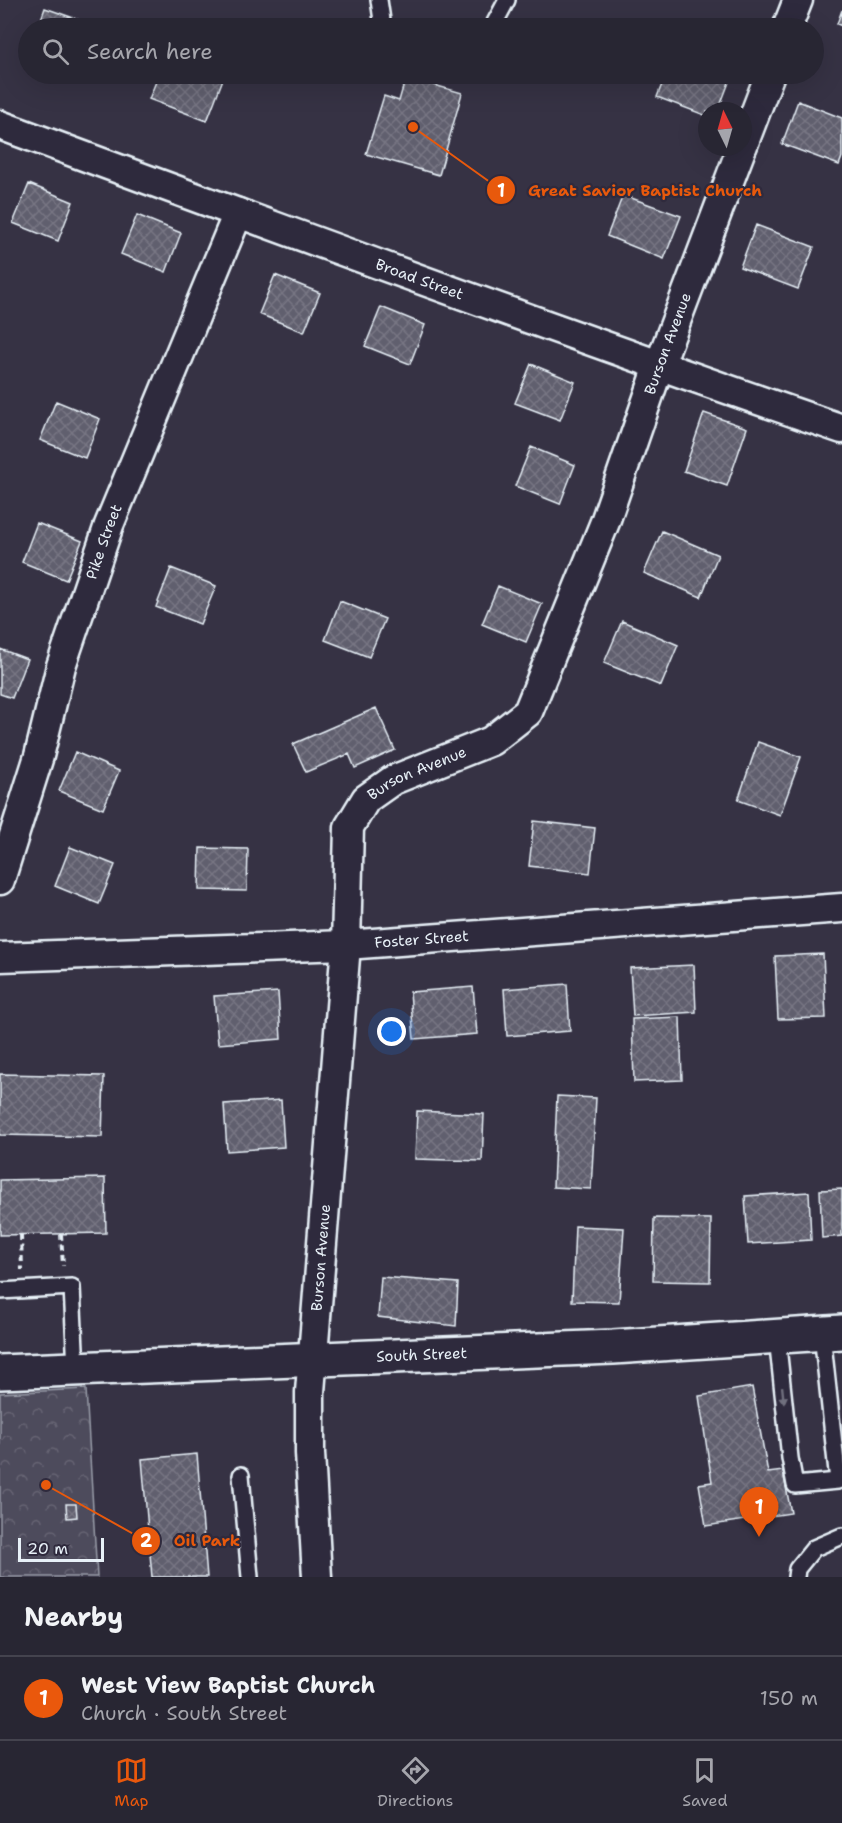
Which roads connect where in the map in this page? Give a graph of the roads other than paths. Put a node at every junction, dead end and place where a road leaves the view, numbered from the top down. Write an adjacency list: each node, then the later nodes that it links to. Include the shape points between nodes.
1 (379, 0): 4 (lane)
2 (507, 0): 5 (lane)
3 (798, 0): 6 (street)
4 (382, 18)
5 (497, 18)
6 (791, 18)
7 (766, 84): 8 (street, Burson Avenue)
8 (752, 122)
9 (0, 125): 11 (street, Broad Street)
10 (739, 156): 12 (street, Burson Avenue)
11 (238, 213): 12 (street, Broad Street); 14 (street, Pike Street, via 109,525 61,666 39,756)
12 (659, 366): 13 (street, Broad Street); 16 (street, Burson Avenue, via 605,522 528,712 491,741 393,780 366,800 349,827)
13 (842, 429)
14 (0, 880)
15 (842, 908): 16 (street, Foster Street)
16 (346, 945): 17 (street, Foster Street); 21 (street, Burson Avenue)
17 (0, 957)
18 (0, 1291): 22 (lane, via 72,1287)
19 (832, 1333): 20 (street, South Street); 20 (lane, one-way to 19, via 795,1485 838,1481)
20 (777, 1337): 21 (street, South Street)
21 (313, 1358): 22 (street, South Street); 27 (street, Burson Avenue, via 310,1452)
22 (76, 1369): 23 (street, South Street)
23 (0, 1372)
24 (241, 1475): 26 (lane)
25 (842, 1536): 28 (lane, via 814,1548 797,1569)
26 (250, 1577)
27 (317, 1577)
28 (796, 1577)

